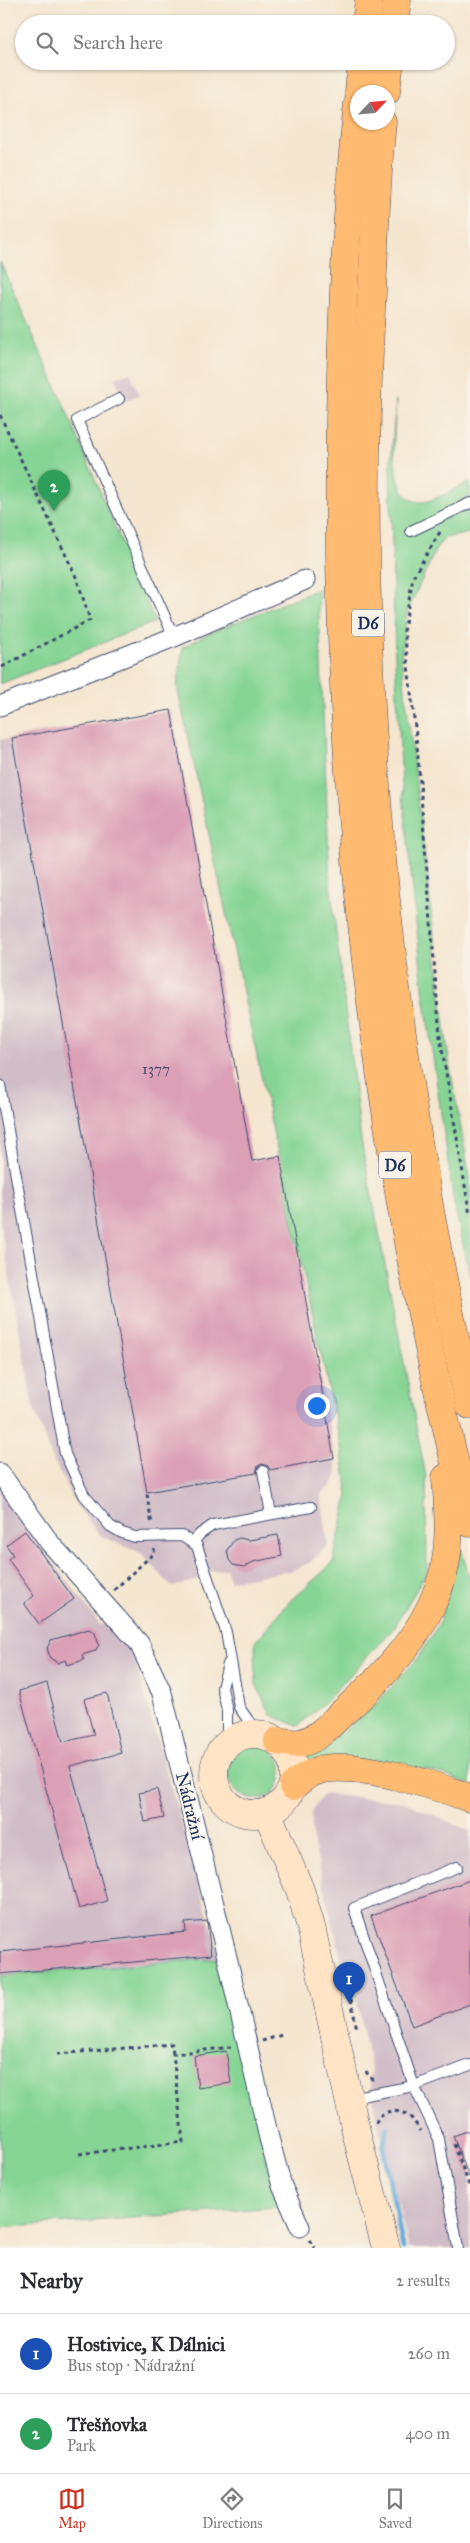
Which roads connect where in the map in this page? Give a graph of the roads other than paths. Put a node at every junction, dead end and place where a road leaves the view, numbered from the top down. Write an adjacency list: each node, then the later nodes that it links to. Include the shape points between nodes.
1 (369, 0): 3 (highway)
2 (397, 0): 4 (highway)
3 (367, 15)
4 (395, 15)
5 (361, 70): 7 (highway)
6 (389, 70): 8 (highway)
7 (360, 85)
8 (387, 85)
9 (356, 130): 18 (highway, D6, via 341,341 339,487 341,632 349,774 362,937 387,1116)
10 (382, 130): 19 (highway, D6, via 369,346 365,492 376,785 389,935 415,1122 435,1242)
11 (119, 398): 15 (lane, via 77,420)
12 (470, 503): 13 (lane)
13 (412, 531)
14 (305, 580): 15 (street)
15 (174, 637): 16 (street)
16 (0, 706)
17 (0, 1085): 25 (lane, via 65,1454 72,1472 99,1514 122,1533 135,1537 173,1535)
18 (438, 1392): 24 (highway, D6); 27 (highway, via 449,1511 446,1556 439,1587 422,1623 365,1694 320,1734 301,1743)
19 (470, 1405)
20 (263, 1471): 23 (lane)
21 (0, 1473): 36 (street, Nádražní, via 50,1543 139,1643 162,1693 268,2138 282,2186)
22 (311, 1507): 23 (lane)
23 (271, 1514): 25 (lane, via 213,1526)
24 (470, 1522)
25 (193, 1542): 26 (lane, via 200,1552 226,1632)
26 (229, 1661): 27 (lane, via 239,1708); 28 (lane, via 222,1688 227,1710)
27 (267, 1737): 28 (street, via 241,1735); 29 (street, via 287,1750 295,1773)
28 (228, 1743): 31 (street, via 215,1764 214,1776 219,1794 232,1807 243,1812)
29 (293, 1786): 30 (highway, via 323,1769 348,1768 434,1784); 31 (street, via 278,1806)
30 (470, 1798)
31 (267, 1812): 35 (street, via 306,1909)
32 (457, 1867): 34 (lane, via 354,1908)
33 (470, 2066): 34 (lane)
34 (414, 2086): 35 (lane); 38 (lane, via 439,2139)
35 (349, 2098): 37 (street)
36 (300, 2227)
37 (386, 2248)
38 (458, 2248)

